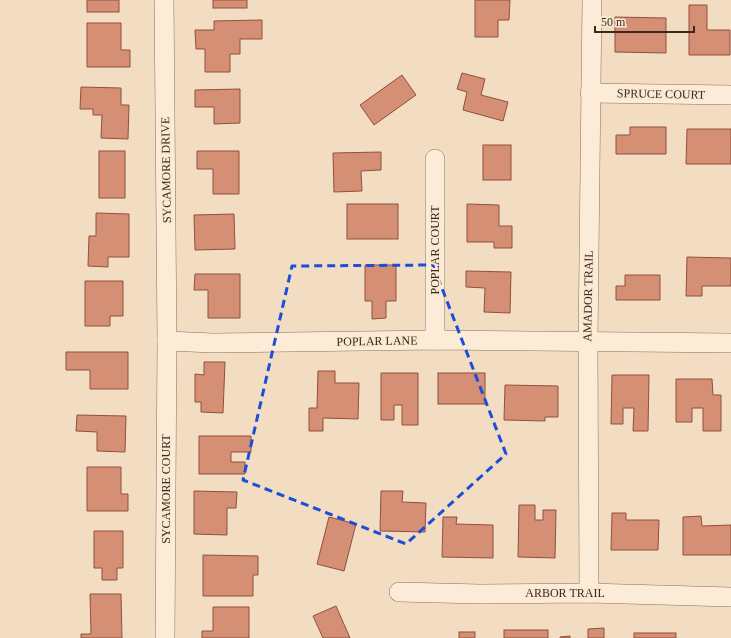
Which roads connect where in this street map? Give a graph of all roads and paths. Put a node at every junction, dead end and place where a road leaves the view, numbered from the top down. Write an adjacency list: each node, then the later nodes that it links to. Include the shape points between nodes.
1 (164, 0): 7 (street, SYCAMORE DRIVE)
2 (592, 0): 3 (street, AMADOR TRAIL)
3 (590, 93): 4 (street, SPRUCE COURT); 8 (street, AMADOR TRAIL)
4 (731, 95)
5 (435, 159): 6 (street, POPLAR COURT)
6 (435, 340): 7 (street, POPLAR LANE, via 213,343); 8 (street, POPLAR LANE)
7 (167, 341): 13 (street, SYCAMORE COURT)
8 (588, 341): 9 (street, POPLAR LANE); 11 (street, AMADOR TRAIL)
9 (731, 343)
10 (399, 592): 11 (street, ARBOR TRAIL)
11 (589, 593): 12 (street, ARBOR TRAIL)
12 (731, 597)
13 (165, 638)

